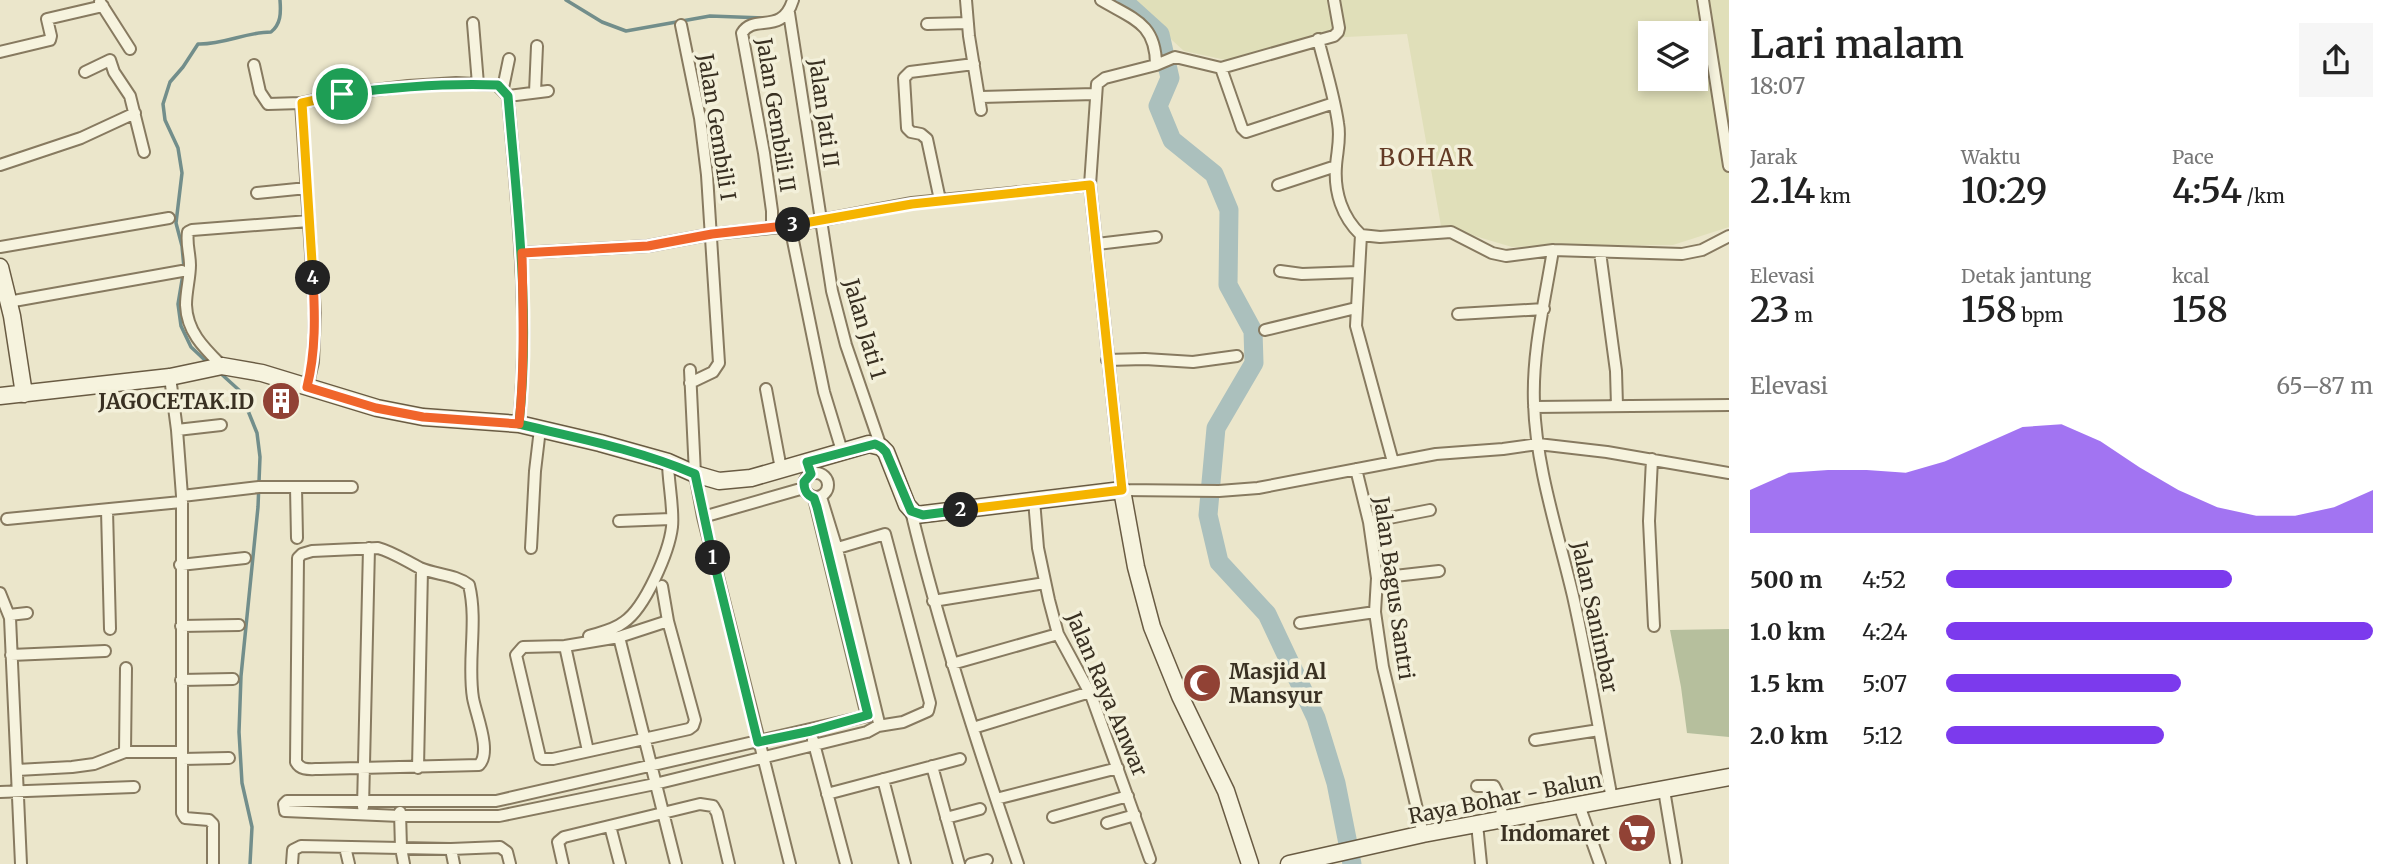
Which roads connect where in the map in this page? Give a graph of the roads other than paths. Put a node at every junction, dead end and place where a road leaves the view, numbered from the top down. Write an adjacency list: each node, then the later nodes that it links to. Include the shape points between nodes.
1 (793, 0): 7 (street, Jalan Gembili II)
2 (966, 0): 9 (street)
3 (1101, 0): 18 (street, via 1142,24 1150,33)
4 (1334, 0): 12 (street, via 1338,32)
5 (1703, 0): 35 (street)
6 (101, 2): 14 (street); 15 (street, via 47,19 50,40)
7 (789, 13): 42 (street, Jalan Jati II); 45 (street, Jalan Gembili II, via 770,23 749,25 741,33 764,153)
8 (473, 23): 22 (street)
9 (968, 23): 10 (street); 17 (street)
10 (927, 24)
11 (681, 25): 46 (street, Jalan Gembili I, via 700,118)
12 (1318, 39): 20 (street); 29 (street)
13 (537, 46): 25 (street)
14 (130, 49)
15 (0, 52)
16 (509, 59): 24 (street)
17 (974, 64): 27 (street); 40 (street, via 910,72 904,78 907,128 924,135 929,143)
18 (1158, 64): 20 (street, via 1175,57); 26 (street, via 1103,79)
19 (254, 65): 28 (street, via 268,104)
20 (1221, 68): 29 (street, via 1246,132)
21 (85, 72): 31 (street, via 110,60)
22 (478, 84): 24 (street, via 498,85); 28 (street, via 408,86)
23 (548, 91): 25 (street)
24 (505, 92): 25 (street); 54 (street)
25 (535, 92)
26 (1095, 94): 27 (street); 36 (street)
27 (981, 97): 30 (street)
28 (302, 103): 38 (street)
29 (1334, 103): 34 (street, via 1340,134)
30 (981, 110)
31 (135, 113): 32 (street); 33 (street, via 81,138)
32 (144, 152)
33 (0, 165)
34 (1336, 166): 37 (street); 47 (street, via 1336,186 1345,215)
35 (1729, 166)
36 (1090, 185): 40 (street); 50 (street)
37 (1278, 185)
38 (307, 188): 39 (street); 43 (street)
39 (257, 193)
40 (940, 200): 42 (street)
41 (169, 218): 51 (street)
42 (820, 220): 44 (street); 82 (street, Jalan Jati 1, via 846,345)
43 (309, 221): 66 (street, via 188,232 188,319); 70 (street, via 315,313)
44 (790, 226): 45 (street); 83 (street, via 824,392)
45 (772, 228): 46 (street)
46 (712, 234): 54 (street, via 648,246); 69 (street, Jalan Gembili I, via 719,363 713,372)
47 (1361, 235): 52 (street, via 1448,232 1499,255); 57 (street)
48 (1729, 236): 53 (street, via 1682,254)
49 (1156, 237): 50 (street)
50 (1097, 244): 65 (street)
51 (0, 247)
52 (1553, 250): 53 (street); 61 (street, Jalan Sanimbar)
53 (1600, 252): 75 (street)
54 (522, 253): 77 (street)
55 (182, 271): 59 (street)
56 (1280, 271): 57 (street)
57 (1358, 272): 60 (street)
58 (1, 278): 59 (street)
59 (8, 302): 72 (street)
60 (1356, 309): 63 (street); 86 (street, via 1358,338)
61 (1544, 309): 62 (street); 76 (street, Jalan Sanimbar)
62 (1458, 314)
63 (1265, 330)
64 (1237, 356): 65 (street, via 1193,362)
65 (1107, 360): 95 (street)
66 (217, 366): 68 (street); 70 (street)
67 (690, 370): 69 (street)
68 (170, 376): 72 (street); 80 (street)
69 (690, 383): 91 (street)
70 (307, 387): 77 (street, via 423,417)
71 (766, 389): 88 (street)
72 (24, 394): 73 (street)
73 (0, 396)
74 (1729, 405): 75 (street)
75 (1617, 406): 76 (street)
76 (1534, 407): 81 (street, Jalan Sanimbar)
77 (519, 424): 79 (street)
78 (221, 425): 80 (street)
79 (540, 429): 85 (street); 109 (street)
80 (177, 430): 97 (street)
81 (1538, 443): 84 (street); 86 (street); 144 (street, Jalan Sanimbar)
82 (881, 447): 83 (street, via 869,444); 101 (street)
83 (842, 451): 87 (street)
84 (1652, 459): 90 (street); 127 (street, via 1649,521)
85 (667, 462): 91 (street); 104 (street)
86 (1393, 462): 89 (street)
87 (809, 468): 88 (street); 94 (street); 96 (street, via 828,482 827,491)
88 (781, 469): 91 (street, via 719,481)
89 (1356, 469): 95 (street, via 1258,488); 106 (street, Jalan Bagus Santri)
90 (1729, 472)
91 (695, 474): 102 (street)
92 (296, 487): 93 (street); 97 (street, via 259,487); 107 (street)
93 (352, 487)
94 (804, 488): 96 (street); 102 (street)
95 (1122, 490): 98 (street); 216 (street, via 1152,627 1226,791)
96 (818, 497): 110 (street)
97 (181, 499): 99 (street); 112 (street)
98 (1034, 500): 101 (street, via 923,515); 116 (street, Jalan Raya Anwar)
99 (107, 510): 103 (street); 128 (street)
100 (1430, 510): 106 (street)
101 (911, 511): 119 (street)
102 (703, 517): 148 (street)
103 (7, 519)
104 (671, 519): 105 (street); 132 (street, via 664,558 627,621)
105 (620, 521)
106 (1369, 522): 115 (street, Jalan Bagus Santri)
107 (297, 538)
108 (369, 548): 113 (street, via 387,550); 158 (street); 158 (street, via 312,551 298,558 296,762 303,769)
109 (531, 548)
110 (833, 550): 130 (street); 142 (street, via 885,534 930,703 928,711 917,718)
111 (245, 558): 112 (street)
112 (180, 565): 126 (street)
113 (422, 569): 159 (street); 159 (street, via 469,585 470,681 484,757 479,765)
114 (1439, 571): 115 (street)
115 (1377, 578): 120 (street, Jalan Bagus Santri)
116 (1045, 583): 119 (street); 129 (street, Jalan Raya Anwar)
117 (662, 586): 123 (street)
118 (0, 594): 122 (street)
119 (933, 601): 137 (street)
120 (1375, 612): 124 (street); 192 (street, Jalan Bagus Santri, via 1383,667)
121 (27, 613): 122 (street)
122 (9, 615): 135 (street)
123 (668, 621): 131 (street); 146 (street, via 695,720 688,729)
124 (1300, 622)
125 (239, 625): 126 (street)
126 (181, 626): 140 (street)
127 (1654, 626)
128 (110, 629)
129 (1058, 634): 137 (street); 141 (street, Jalan Raya Anwar)
130 (853, 636): 142 (street); 145 (street, via 868,715)
131 (619, 637): 133 (street); 146 (street)
132 (580, 638)
133 (565, 646): 150 (street); 150 (street, via 523,647 516,655 540,757 553,760)
134 (105, 651): 135 (street)
135 (12, 659): 136 (street); 161 (street)
136 (0, 664)
137 (952, 664): 143 (street)
138 (126, 668): 151 (street)
139 (233, 679): 140 (street)
140 (181, 680): 152 (street)
141 (1090, 692): 143 (street); 160 (street, Jalan Raya Anwar)
142 (878, 726): 149 (street)
143 (973, 728): 173 (street)
144 (1599, 730): 147 (street); 174 (street, Jalan Sanimbar)
145 (811, 731): 148 (street); 149 (street)
146 (644, 739): 150 (street); 156 (street)
147 (1535, 740)
148 (758, 742): 153 (street); 156 (street)
149 (814, 745): 153 (street); 171 (street)
150 (588, 751)
151 (125, 752): 152 (street); 161 (street, via 72,767)
152 (181, 756): 154 (street); 200 (street, via 182,813 185,818 213,824)
153 (762, 757): 165 (street); 210 (street)
154 (229, 758)
155 (960, 760): 157 (street)
156 (651, 766): 164 (street); 165 (street)
157 (932, 766): 163 (street); 187 (street)
158 (364, 768): 159 (street); 177 (street)
159 (418, 768)
160 (1118, 768): 172 (street, Jalan Raya Anwar); 173 (street)
161 (17, 770): 170 (street)
162 (1729, 778): 168 (street, Raya Bohar - Balun)
163 (883, 779): 171 (street); 212 (street)
164 (573, 783): 175 (street); 176 (street)
165 (656, 783): 175 (street); 182 (street)
166 (1477, 786): 188 (street, via 1494,786)
167 (134, 787): 170 (street)
168 (1664, 789): 174 (street, Raya Bohar - Balun); 198 (street)
169 (0, 792): 170 (street)
170 (18, 793): 199 (street)
171 (827, 794): 211 (street)
172 (1128, 796): 183 (street, Jalan Raya Anwar); 186 (street)
173 (996, 799): 215 (street)
174 (1612, 799): 179 (street, Raya Bohar - Balun)
175 (577, 800): 185 (street)
176 (496, 801): 178 (street); 185 (street)
177 (363, 802): 178 (street); 181 (street); 181 (street, via 287,801 283,808 286,812)
178 (400, 802): 184 (street)
179 (1578, 806): 188 (street, Raya Bohar - Balun); 219 (street)
180 (980, 809): 187 (street)
181 (363, 814): 184 (street)
182 (663, 814): 191 (street); 208 (street); 209 (street, via 700,804 713,806)
183 (1135, 815): 189 (street); 196 (street, Jalan Raya Anwar)
184 (400, 816): 185 (street); 194 (street)
185 (499, 816)
186 (1053, 817)
187 (946, 818): 213 (street)
188 (1503, 820): 190 (street, Raya Bohar - Balun)
189 (1107, 823)
190 (1477, 824): 192 (street, Raya Bohar - Balun); 218 (street)
191 (610, 826): 206 (street, via 559,839); 207 (street)
192 (1423, 834): 217 (street, Raya Bohar - Balun)
193 (345, 847): 194 (street); 201 (street, via 301,846 293,850); 202 (street)
194 (401, 848): 195 (street); 203 (street)
195 (451, 849): 204 (street); 205 (street, via 503,848)
196 (1150, 859)
197 (987, 860): 214 (street)
198 (1676, 862)
199 (22, 864)
200 (213, 864)
201 (292, 864)
202 (349, 864)
203 (404, 864)
204 (454, 864)
205 (510, 864)
206 (563, 864)
207 (621, 864)
208 (676, 864)
209 (729, 864)
210 (790, 864)
211 (846, 864)
212 (905, 864)
213 (959, 864)
214 (971, 864)
215 (1018, 864)
216 (1250, 864)
217 (1289, 864)
218 (1481, 864)
219 (1600, 864)

